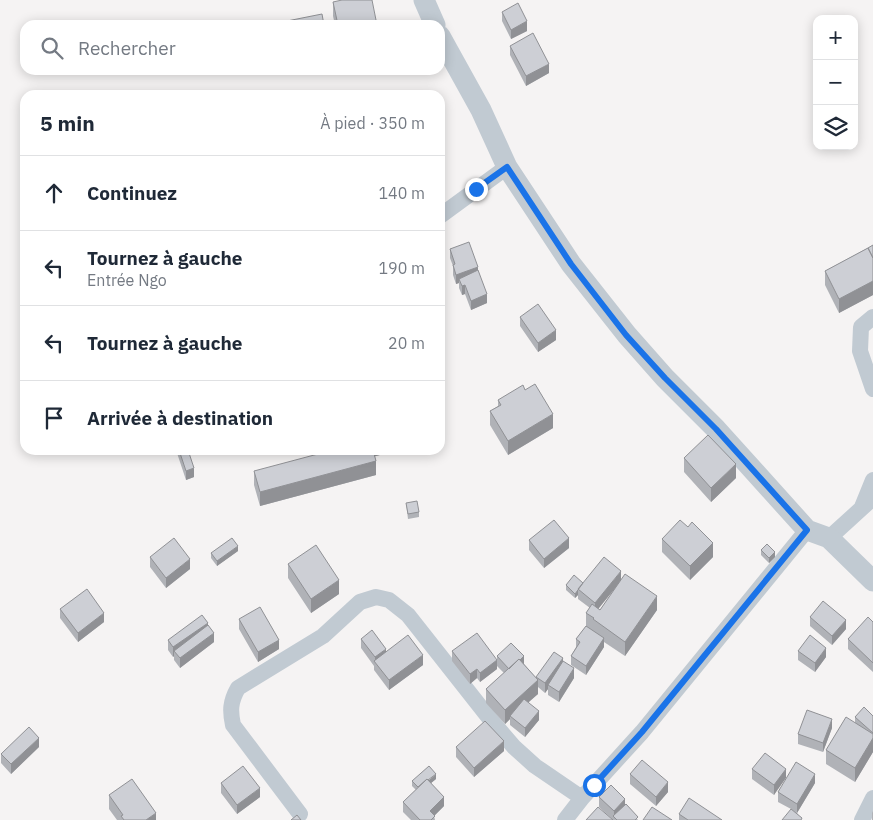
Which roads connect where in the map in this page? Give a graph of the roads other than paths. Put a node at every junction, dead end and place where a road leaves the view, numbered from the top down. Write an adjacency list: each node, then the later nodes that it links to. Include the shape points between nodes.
1 (424, 0): 2 (street)
2 (433, 20)
3 (445, 45): 4 (street, via 481,110)
4 (507, 167): 5 (street); 10 (street, via 571,264 626,335)
5 (445, 212)
6 (873, 317): 7 (street, via 861,327 860,351)
7 (873, 389)
8 (873, 480): 9 (street)
9 (868, 503): 11 (street)
10 (807, 530): 11 (street); 13 (street, via 642,732)
11 (829, 538): 12 (street)
12 (873, 581)
13 (582, 798): 15 (street, via 535,766 514,747 408,615 388,600 376,597 360,602 323,636 238,688 232,699 233,726); 16 (street)
14 (873, 798): 17 (street)
15 (300, 814)
16 (566, 820)
17 (862, 820)

